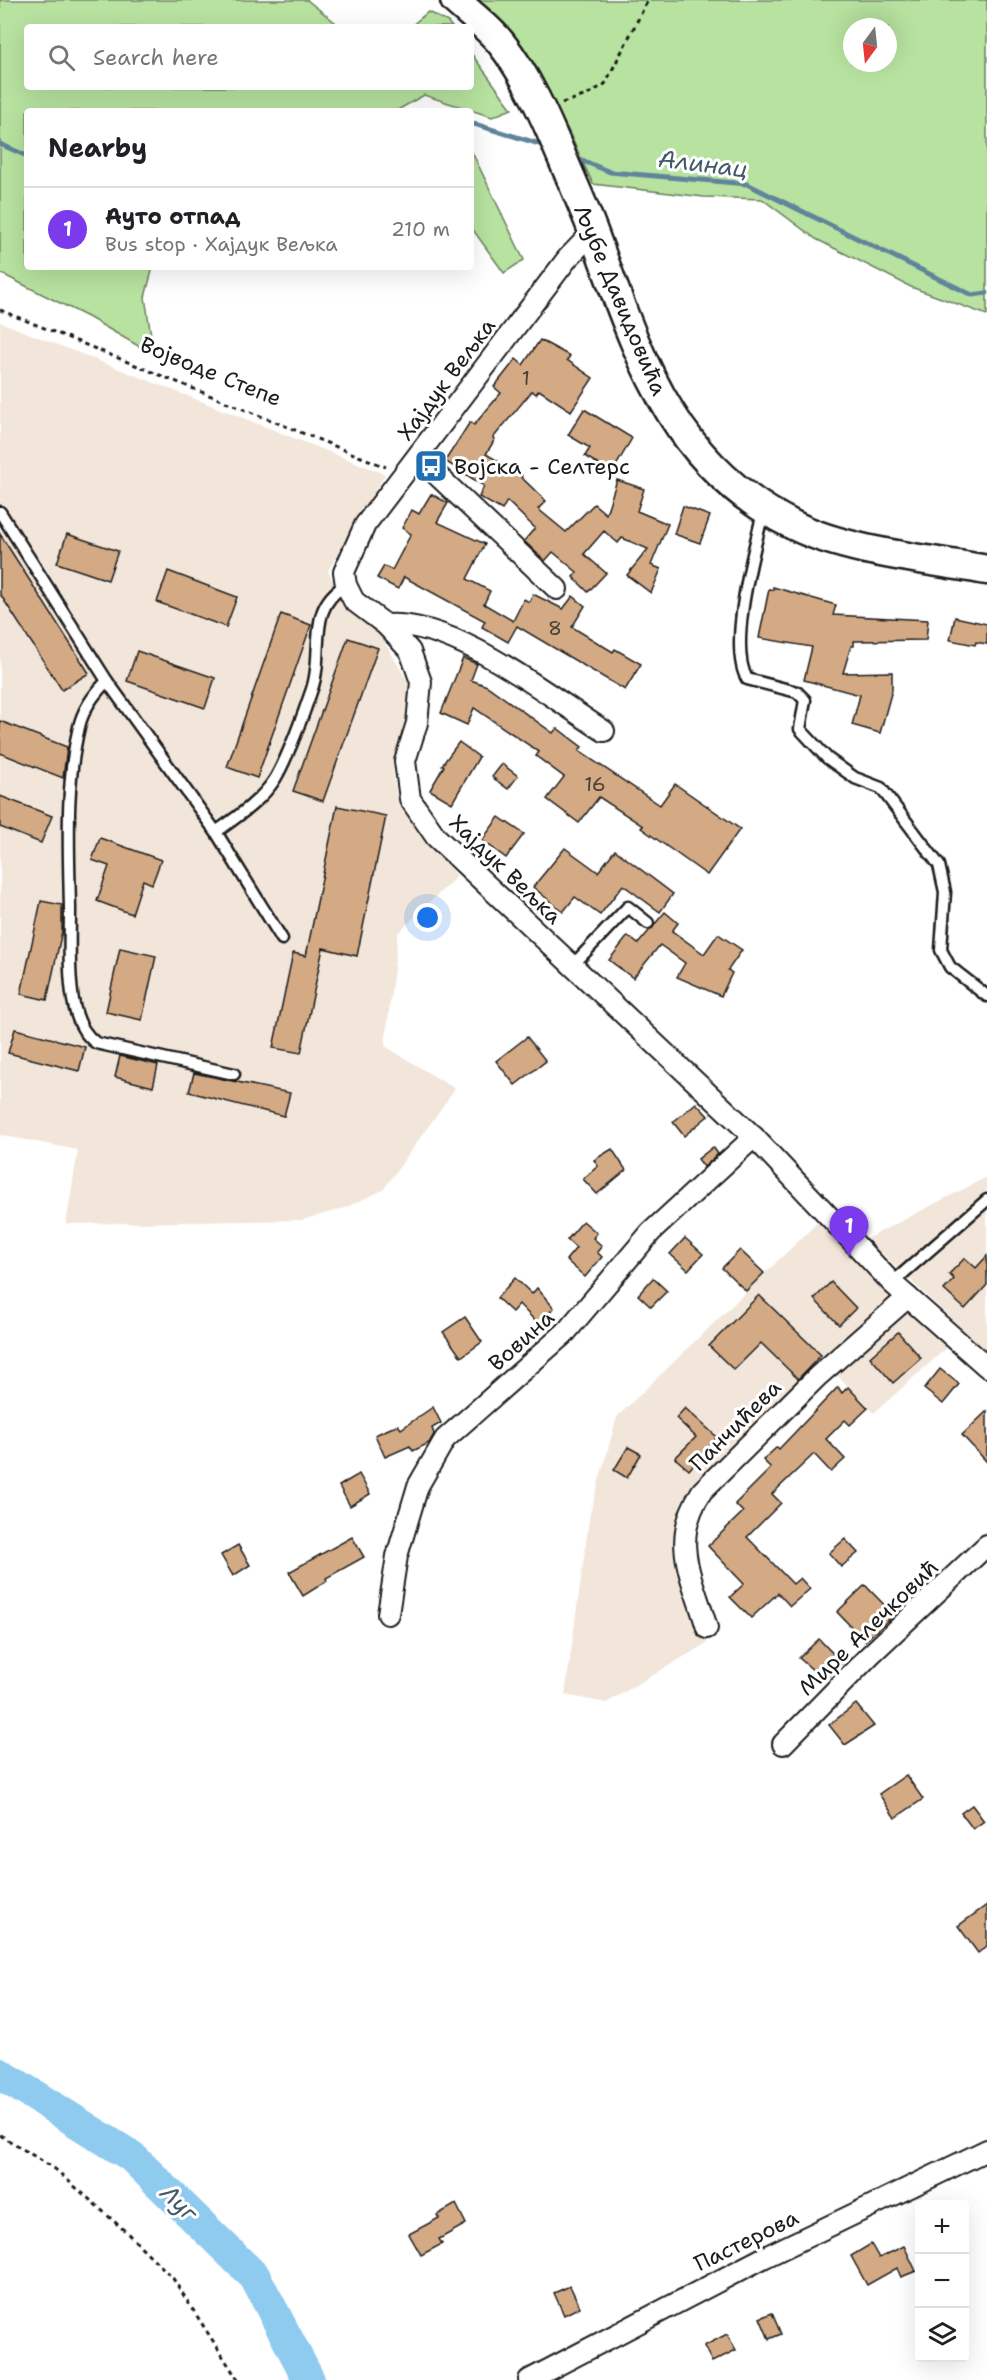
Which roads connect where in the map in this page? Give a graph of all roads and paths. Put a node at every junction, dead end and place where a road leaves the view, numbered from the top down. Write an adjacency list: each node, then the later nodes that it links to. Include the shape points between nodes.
1 (455, 0): 3 (main road, Љубе Давидовића, via 500,42)
2 (648, 0): 3 (path, via 605,84)
3 (543, 116): 4 (main road, Љубе Давидовића)
4 (593, 232): 6 (street, Хајдук Вељка, via 567,259); 8 (main road, Љубе Давидовића, via 641,359 667,409 707,460)
5 (0, 310): 7 (path, Војводе Степе)
6 (417, 457): 7 (street, Хајдук Вељка); 12 (street)
7 (405, 474): 11 (street, Хајдук Вељка, via 364,525 344,572)
8 (764, 508): 10 (main road, Љубе Давидовића, via 794,525 832,539); 20 (lane, via 743,601 741,668 747,679 797,692 805,700 800,729 827,758 855,778 881,788 899,808 939,865 945,891 941,950 950,967)
9 (0, 512): 14 (lane)
10 (987, 570)
11 (345, 585): 13 (street, Хајдук Вељка, via 354,601); 16 (lane, via 320,612 313,688 274,779 253,803)
12 (557, 589)
13 (386, 625): 15 (street, via 419,626 465,643); 19 (street, Хајдук Вељка, via 410,651 421,682 417,723 405,761 410,799 435,837)
14 (107, 681): 16 (lane); 21 (lane, via 83,714 72,782 71,976 77,1016 85,1034 96,1043)
15 (604, 731)
16 (216, 832): 18 (lane)
17 (648, 923): 19 (lane, via 628,907)
18 (282, 939)
19 (572, 966): 22 (street, Хајдук Вељка)
20 (987, 996)
21 (234, 1074)
22 (754, 1137): 24 (street, Хајдук Вељка); 28 (street, Вовина, via 651,1232 566,1332 445,1439 418,1486 397,1556)
23 (987, 1200): 24 (lane)
24 (892, 1283): 25 (street, Хајдук Вељка)
25 (908, 1297): 26 (street, Хајдук Вељка); 29 (street, Панчићева, via 818,1376 694,1503 684,1549)
26 (987, 1367)
27 (987, 1545): 30 (street, Мире Алечковић)
28 (388, 1614)
29 (706, 1628)
30 (783, 1744)
31 (0, 2135): 33 (path, via 54,2169 172,2277)
32 (987, 2150): 34 (street, Пастерова, via 763,2258)
33 (238, 2380)
34 (529, 2380)

